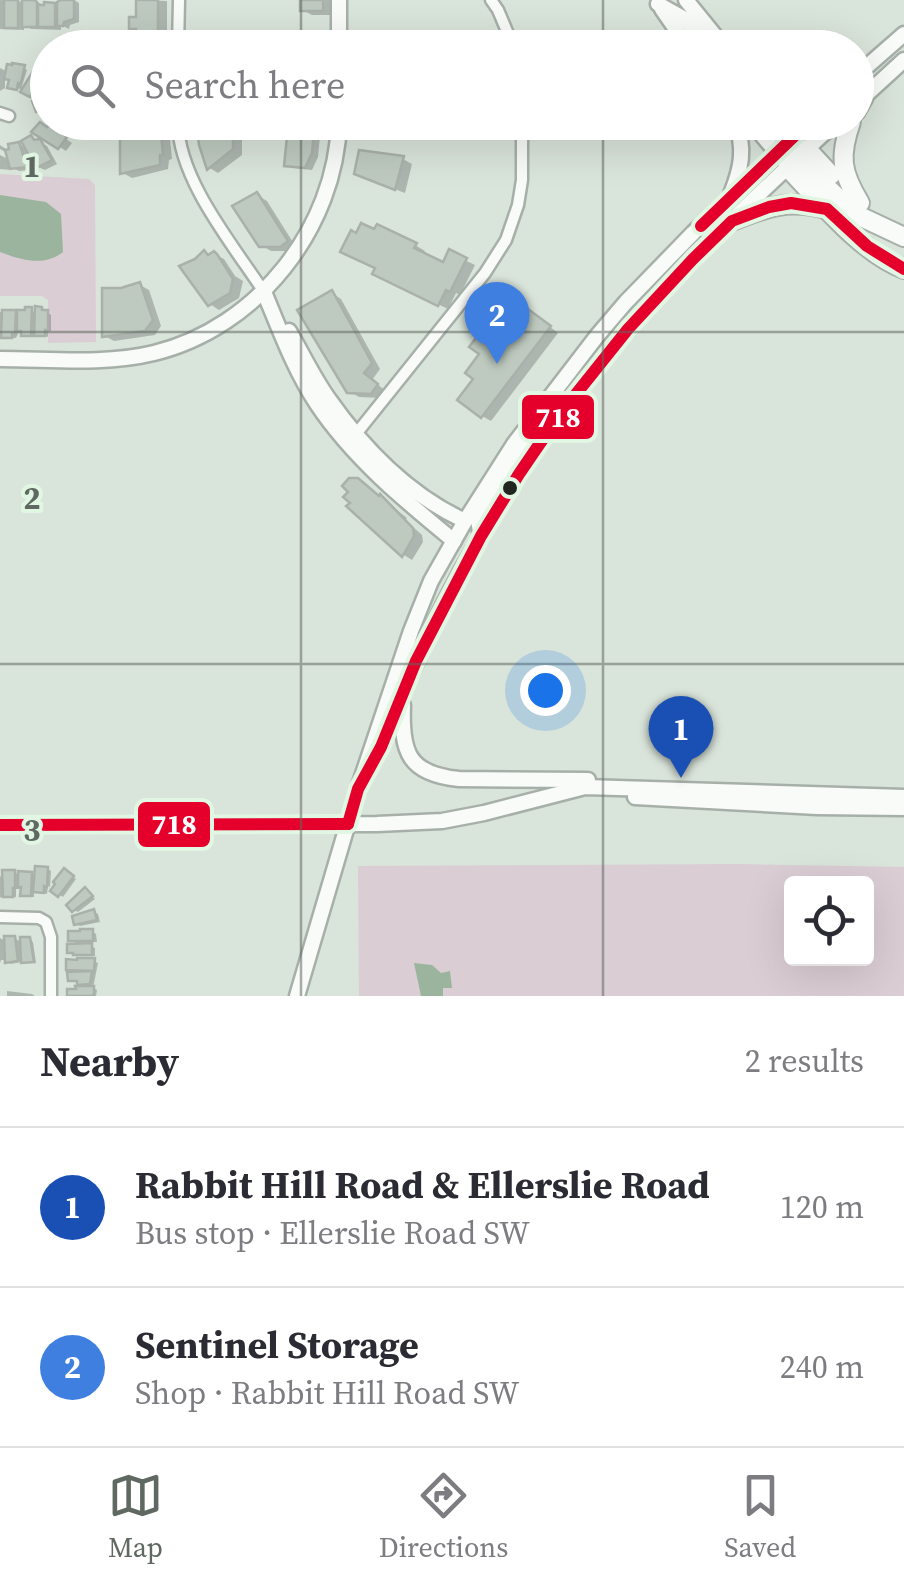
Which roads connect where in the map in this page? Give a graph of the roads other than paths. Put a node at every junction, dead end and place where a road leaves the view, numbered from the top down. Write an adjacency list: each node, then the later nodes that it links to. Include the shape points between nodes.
1 (178, 0): 6 (street)
2 (339, 0): 7 (main road)
3 (491, 0): 8 (street)
4 (686, 0): 11 (main road)
5 (657, 2): 9 (main road); 10 (main road)
6 (178, 30)
7 (339, 30)
8 (506, 30)
9 (676, 30)
10 (694, 30)
11 (711, 30)
12 (904, 34): 13 (main road)
13 (874, 59)
14 (904, 60): 15 (main road)
15 (874, 89)
16 (180, 140): 34 (street, via 189,174)
17 (337, 140): 34 (main road, via 322,203)
18 (522, 140): 37 (street, via 518,205 506,240)
19 (740, 140): 27 (main road)
20 (777, 140): 26 (main road)
21 (784, 140): 26 (main road)
22 (790, 140): 26 (main road)
23 (799, 140): 26 (main road)
24 (809, 140): 26 (main road)
25 (845, 140): 28 (highway, via 847,182)
26 (793, 151): 27 (main road); 28 (highway); 29 (highway); 30 (main road); 31 (highway, via 855,214)
27 (729, 199): 36 (main road, via 626,302)
28 (860, 202): 31 (highway)
29 (827, 209): 30 (highway, via 791,203); 33 (highway)
30 (732, 221): 39 (main road, via 599,364)
31 (885, 228): 32 (highway)
32 (904, 237)
33 (904, 269)
34 (264, 292): 35 (main road, via 217,326 153,353); 37 (main road, via 316,402)
35 (0, 359)
36 (537, 412): 38 (main road); 39 (main road, via 478,521)
37 (352, 439): 38 (main road, via 422,498); 40 (main road, via 398,494)
38 (465, 521): 40 (main road)
39 (481, 536): 41 (main road)
40 (454, 541): 42 (main road, via 415,618)
41 (404, 690): 42 (main road); 43 (main road, via 402,726 410,758 442,778 619,781)
42 (358, 789): 47 (main road)
43 (674, 789): 44 (main road, via 585,787); 45 (main road)
44 (554, 796): 46 (main road); 47 (main road, via 442,821)
45 (904, 798)
46 (904, 808)
47 (348, 824): 48 (main road); 51 (main road)
48 (0, 825)
49 (0, 917): 50 (street, via 46,922)
50 (51, 996)
51 (296, 996)

